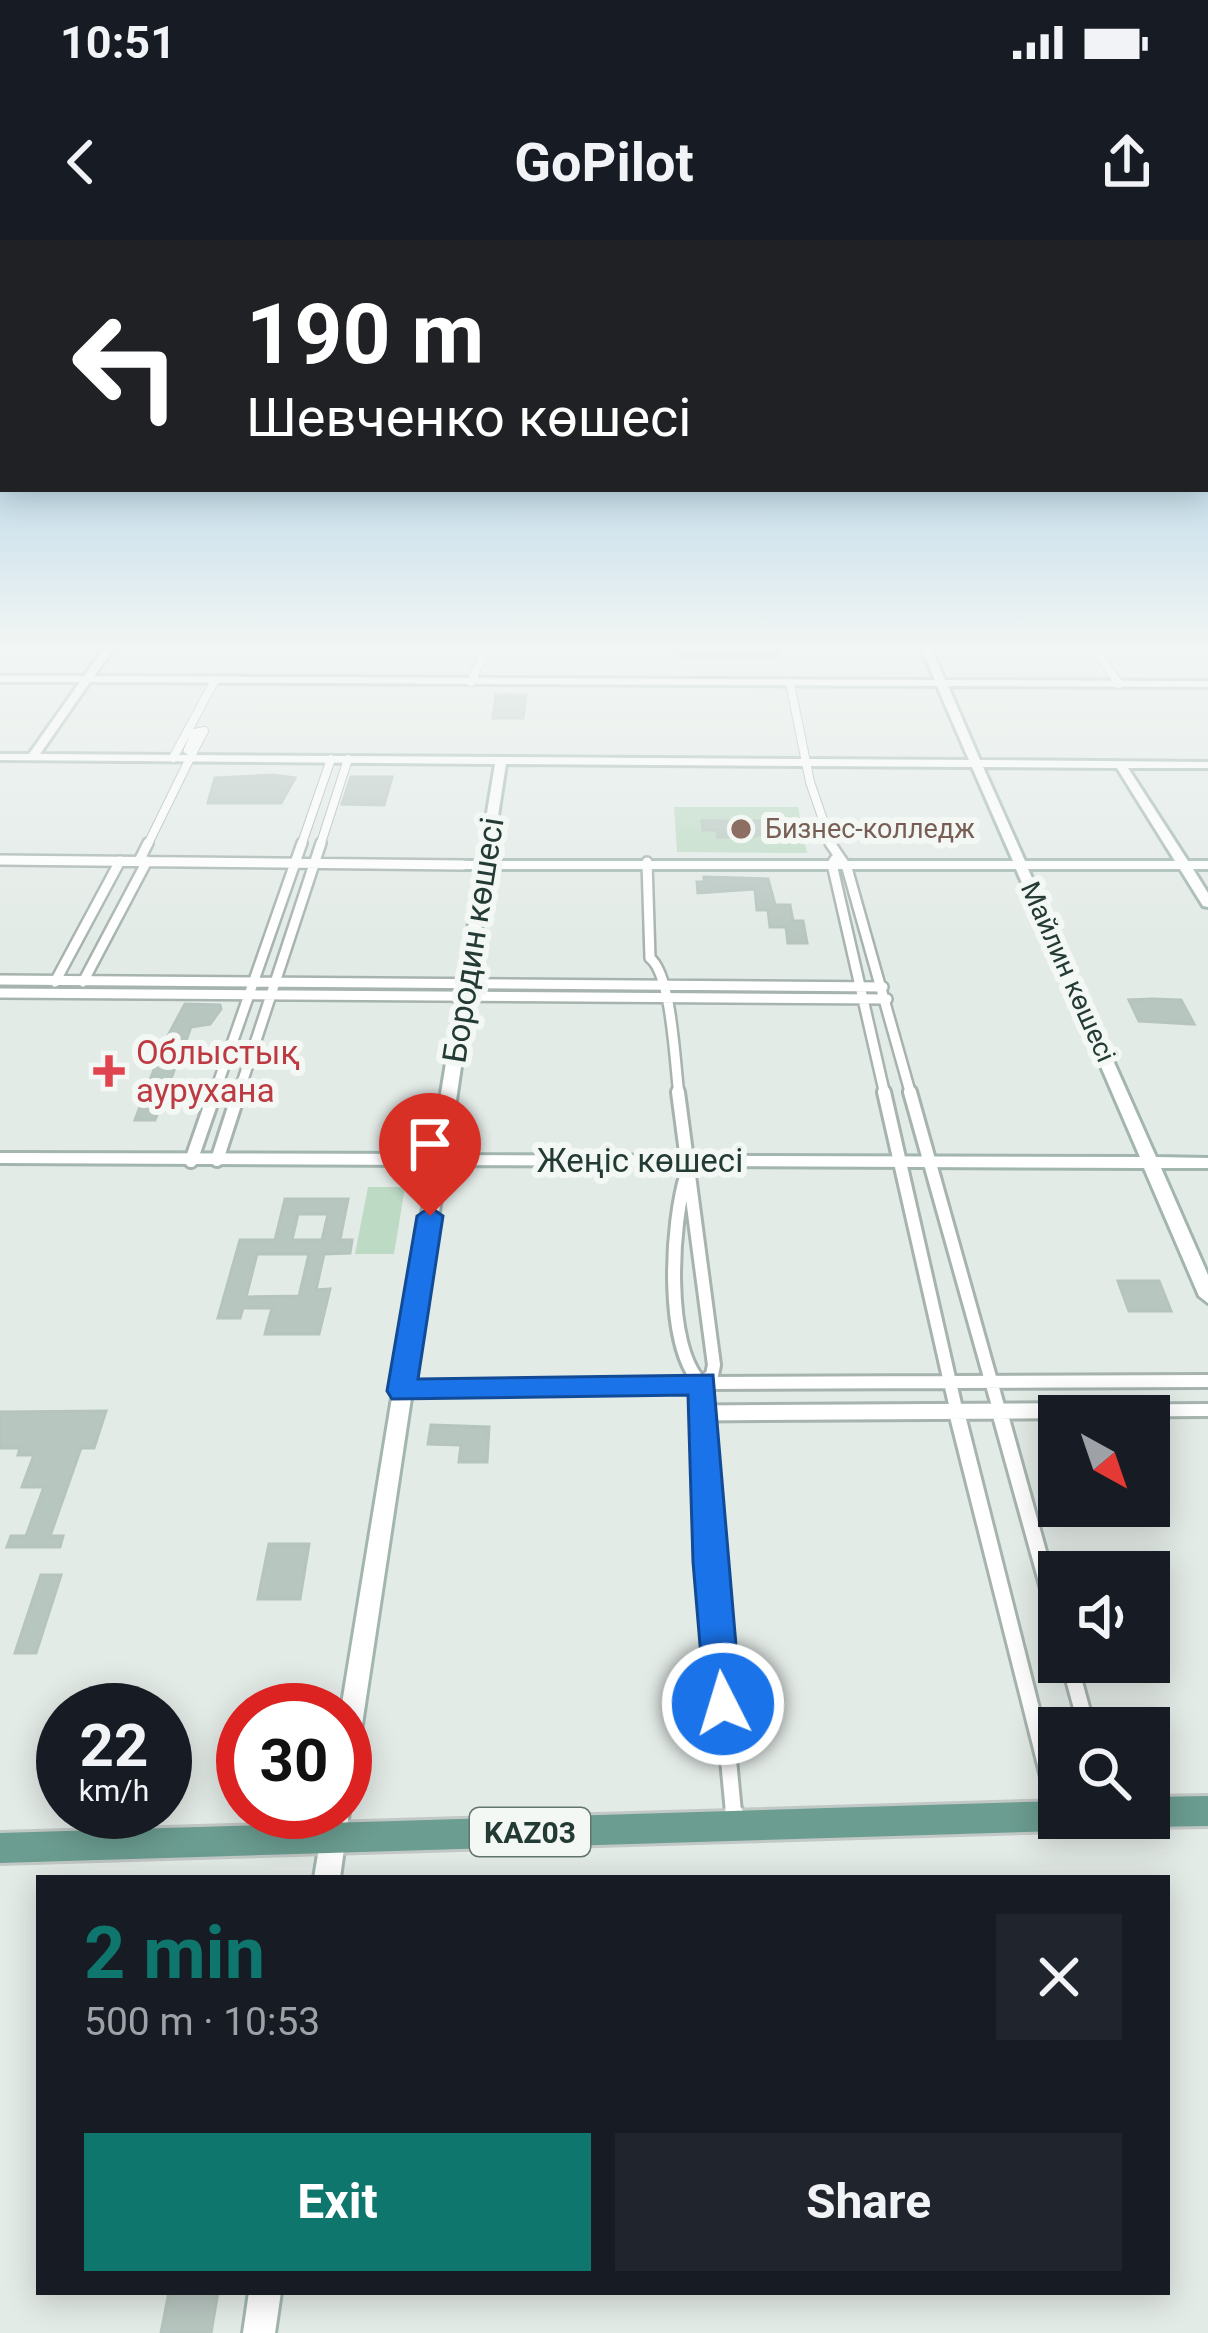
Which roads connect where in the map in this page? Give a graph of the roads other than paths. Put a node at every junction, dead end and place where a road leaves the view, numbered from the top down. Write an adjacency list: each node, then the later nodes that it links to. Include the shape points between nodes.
1 (40, 746): 6 (main road)
2 (180, 746): 8 (street)
3 (805, 746): 12 (street)
4 (967, 746): 13 (main road, Майлин көшесі)
5 (195, 756): 8 (main road); 9 (main road); 20 (street)
6 (32, 757): 7 (main road); 8 (main road)
7 (0, 758)
8 (173, 758)
9 (331, 759): 10 (main road); 16 (street)
10 (348, 759): 11 (main road); 17 (street)
11 (501, 761): 12 (main road); 25 (main road, Бородин көшесі)
12 (809, 761): 13 (main road); 26 (street)
13 (974, 761): 14 (main road); 29 (main road, Майлин көшесі)
14 (1120, 764): 15 (main road); 27 (main road)
15 (1208, 764)
16 (313, 808): 17 (street); 21 (street)
17 (332, 808): 23 (street)
18 (0, 860): 19 (street)
19 (120, 861): 20 (street); 34 (street)
20 (143, 861): 21 (street); 35 (street)
21 (296, 864): 23 (street); 31 (street)
22 (647, 864): 25 (main road); 26 (main road); 37 (street, via 650,958)
23 (312, 865): 24 (street); 32 (street)
24 (463, 865): 25 (main road)
25 (484, 865): 40 (main road, Бородин көшесі)
26 (838, 865): 29 (main road); 38 (street); 42 (street)
27 (1176, 865): 28 (main road); 29 (main road); 30 (main road)
28 (1208, 865)
29 (1022, 866): 54 (main road, Майлин көшесі)
30 (1208, 903)
31 (279, 908): 32 (street); 36 (street)
32 (299, 909): 39 (street)
33 (0, 980): 34 (street)
34 (56, 980): 35 (street); 43 (street)
35 (84, 981): 36 (street); 44 (street)
36 (255, 982): 39 (street); 45 (street)
37 (659, 985): 40 (street); 42 (street); 46 (street)
38 (883, 987): 42 (street); 47 (street)
39 (274, 989): 40 (street); 45 (street); 50 (street)
40 (465, 990): 46 (street); 49 (main road, Бородин көшесі)
41 (0, 993): 43 (street)
42 (860, 993): 46 (street); 47 (street); 52 (street)
43 (49, 994): 44 (street)
44 (78, 994): 45 (street)
45 (250, 995): 51 (street)
46 (666, 998): 56 (street)
47 (887, 999): 53 (street)
48 (0, 1158): 51 (main road, Жеңіс көшесі)
49 (438, 1159): 50 (main road, Жеңіс көшесі); 56 (main road, Жеңіс көшесі); 62 (main road, Бородин көшесі)
50 (217, 1160): 51 (main road, Жеңіс көшесі)
51 (191, 1161)
52 (897, 1162): 53 (main road, Жеңіс көшесі); 56 (main road, Жеңіс көшесі); 58 (street)
53 (927, 1162): 54 (main road, Жеңіс көшесі); 59 (street)
54 (1152, 1163): 55 (main road, Жеңіс көшесі); 57 (main road, Майлин көшесі)
55 (1208, 1163)
56 (686, 1166): 61 (street, via 713,1365); 61 (street, via 673,1240 686,1368)
57 (1208, 1296)
58 (949, 1381): 59 (street); 61 (street); 63 (street)
59 (992, 1381): 60 (street); 64 (street)
60 (1208, 1381)
61 (702, 1383): 62 (street); 66 (street)
62 (402, 1391): 68 (main road, Бородин көшесі)
63 (956, 1409): 64 (street); 66 (street); 69 (street)
64 (999, 1409): 65 (street); 67 (street)
65 (1208, 1410)
66 (702, 1412): 74 (street)
67 (1038, 1551)
68 (357, 1683)
69 (1038, 1733)
70 (1208, 1810): 71 (main road)
71 (1170, 1812)
72 (1038, 1817): 74 (main road, KАZ03)
73 (372, 1825): 74 (main road, KАZ03)
74 (735, 1826)
75 (216, 1833): 77 (main road, KАZ03)
76 (332, 1839): 78 (main road)
77 (0, 1848)
78 (327, 1875)
79 (265, 2295): 80 (main road)
80 (259, 2333)

